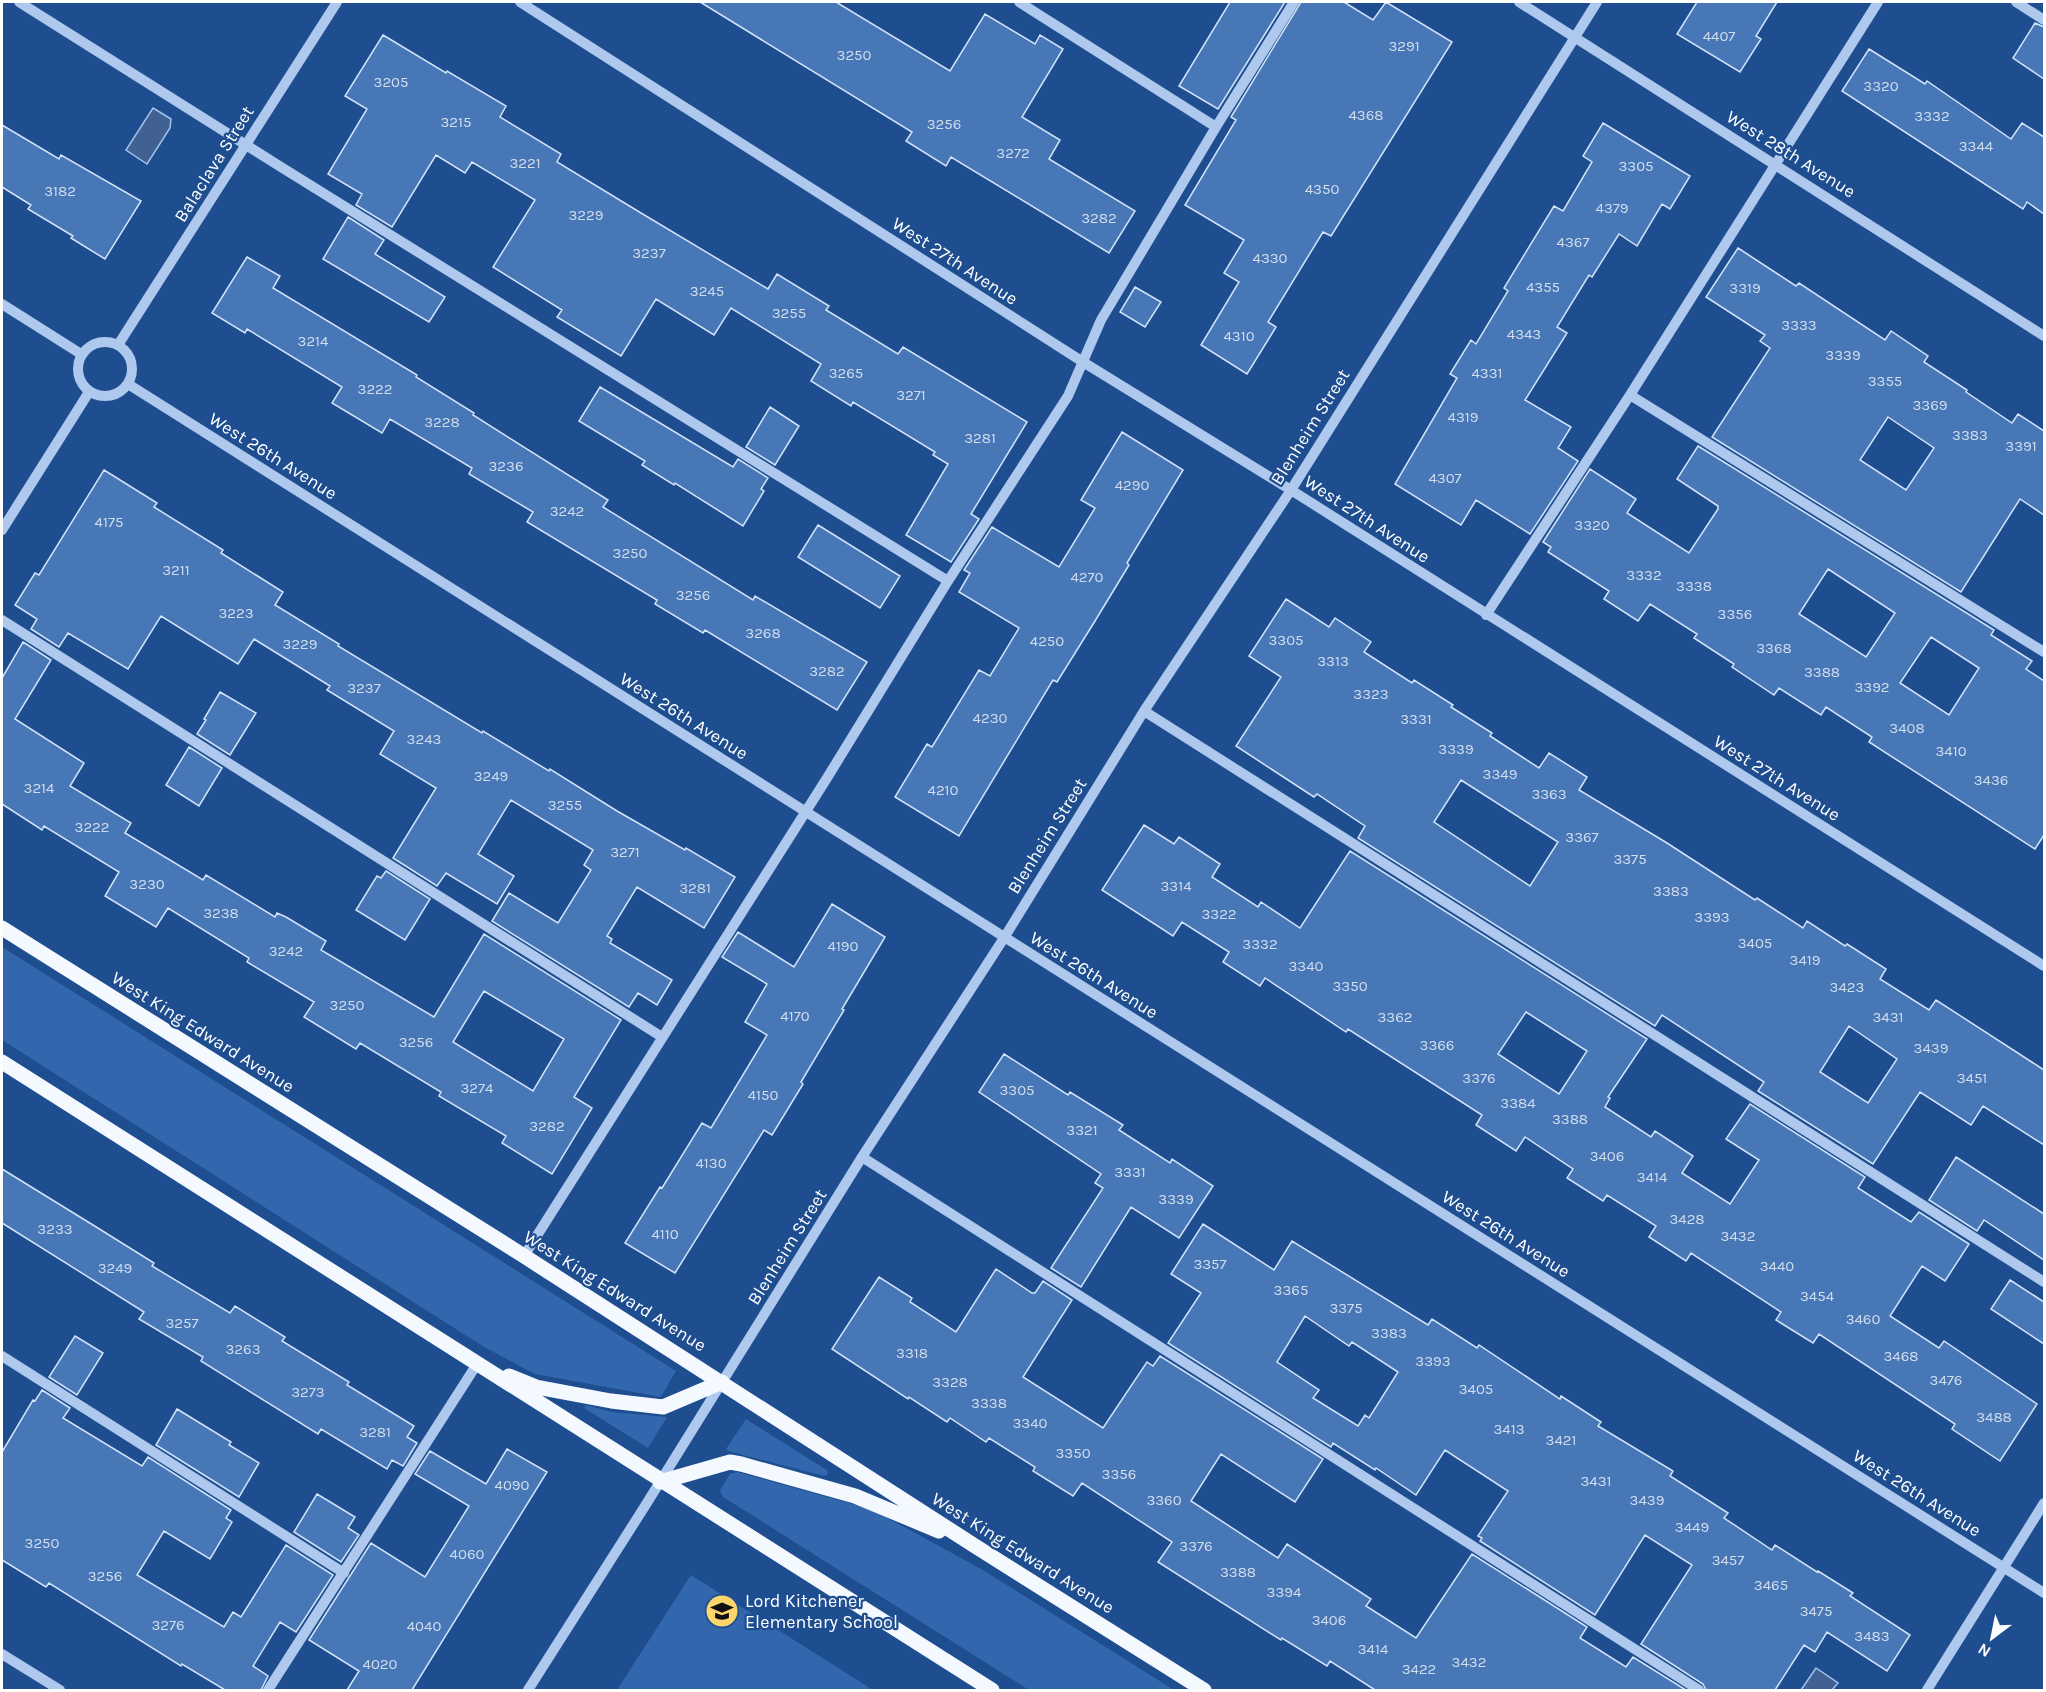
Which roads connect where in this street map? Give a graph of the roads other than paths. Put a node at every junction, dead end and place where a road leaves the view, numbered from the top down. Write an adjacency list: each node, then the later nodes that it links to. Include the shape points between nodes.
1 (19, 2): 13 (street)
2 (337, 2): 13 (street, Balaclava Street)
3 (520, 2): 19 (street, West 27th Avenue)
4 (1019, 2): 12 (street)
5 (1294, 2): 12 (street)
6 (1519, 2): 11 (street, West 28th Avenue)
7 (1598, 2): 11 (street, Blenheim Street)
8 (1878, 2): 14 (street)
9 (2016, 2): 10 (street)
10 (2044, 20)
11 (1575, 38): 14 (street, West 28th Avenue); 23 (street, Blenheim Street)
12 (1216, 127): 19 (street, via 1101,320)
13 (246, 145): 17 (street, Balaclava Street); 25 (street)
14 (1776, 164): 16 (street, West 28th Avenue); 22 (street)
15 (2, 304): 18 (street)
16 (2044, 336)
17 (118, 345): 18 (street, via 102,342); 20 (street, via 130,358)
18 (81, 354): 21 (street, via 79,379)
19 (1083, 362): 23 (street, West 27th Avenue); 25 (street, via 1068,396)
20 (128, 384): 21 (street, via 115,394); 30 (street, West 26th Avenue)
21 (89, 392): 24 (street)
22 (1630, 395): 26 (street); 28 (street)
23 (1291, 490): 26 (street, West 27th Avenue); 29 (street, Blenheim Street)
24 (2, 530)
25 (948, 581): 30 (street)
26 (1486, 615): 33 (street, West 27th Avenue)
27 (2, 620): 34 (street)
28 (2044, 652)
29 (1144, 711): 32 (street, Blenheim Street); 38 (street)
30 (804, 812): 32 (street, West 26th Avenue); 34 (street)
31 (2, 928): 37 (main road, West King Edward Avenue)
32 (1004, 938): 36 (street, Blenheim Street); 45 (street, West 26th Avenue)
33 (2044, 966)
34 (662, 1037): 37 (street)
35 (2, 1062): 40 (main road)
36 (862, 1157): 41 (street, Blenheim Street); 54 (street)
37 (524, 1256): 41 (main road, West King Edward Avenue)
38 (2044, 1282)
39 (2, 1356): 46 (street)
40 (477, 1364): 41 (main road, via 536,1387 648,1406 663,1407); 42 (main road); 46 (street)
41 (722, 1382): 42 (street, Blenheim Street); 44 (main road, West King Edward Avenue)
42 (660, 1482): 44 (main road, via 730,1462 741,1464 855,1496); 51 (street, Blenheim Street); 52 (main road)
43 (2044, 1503): 45 (street)
44 (975, 1546): 53 (main road, West King Edward Avenue)
45 (2004, 1568): 47 (street, West 26th Avenue); 55 (street)
46 (344, 1573): 50 (street)
47 (2044, 1593)
48 (2, 1654): 49 (street)
49 (60, 1690)
50 (268, 1690)
51 (528, 1690)
52 (992, 1690)
53 (1204, 1690)
54 (1700, 1690)
55 (1927, 1690)

